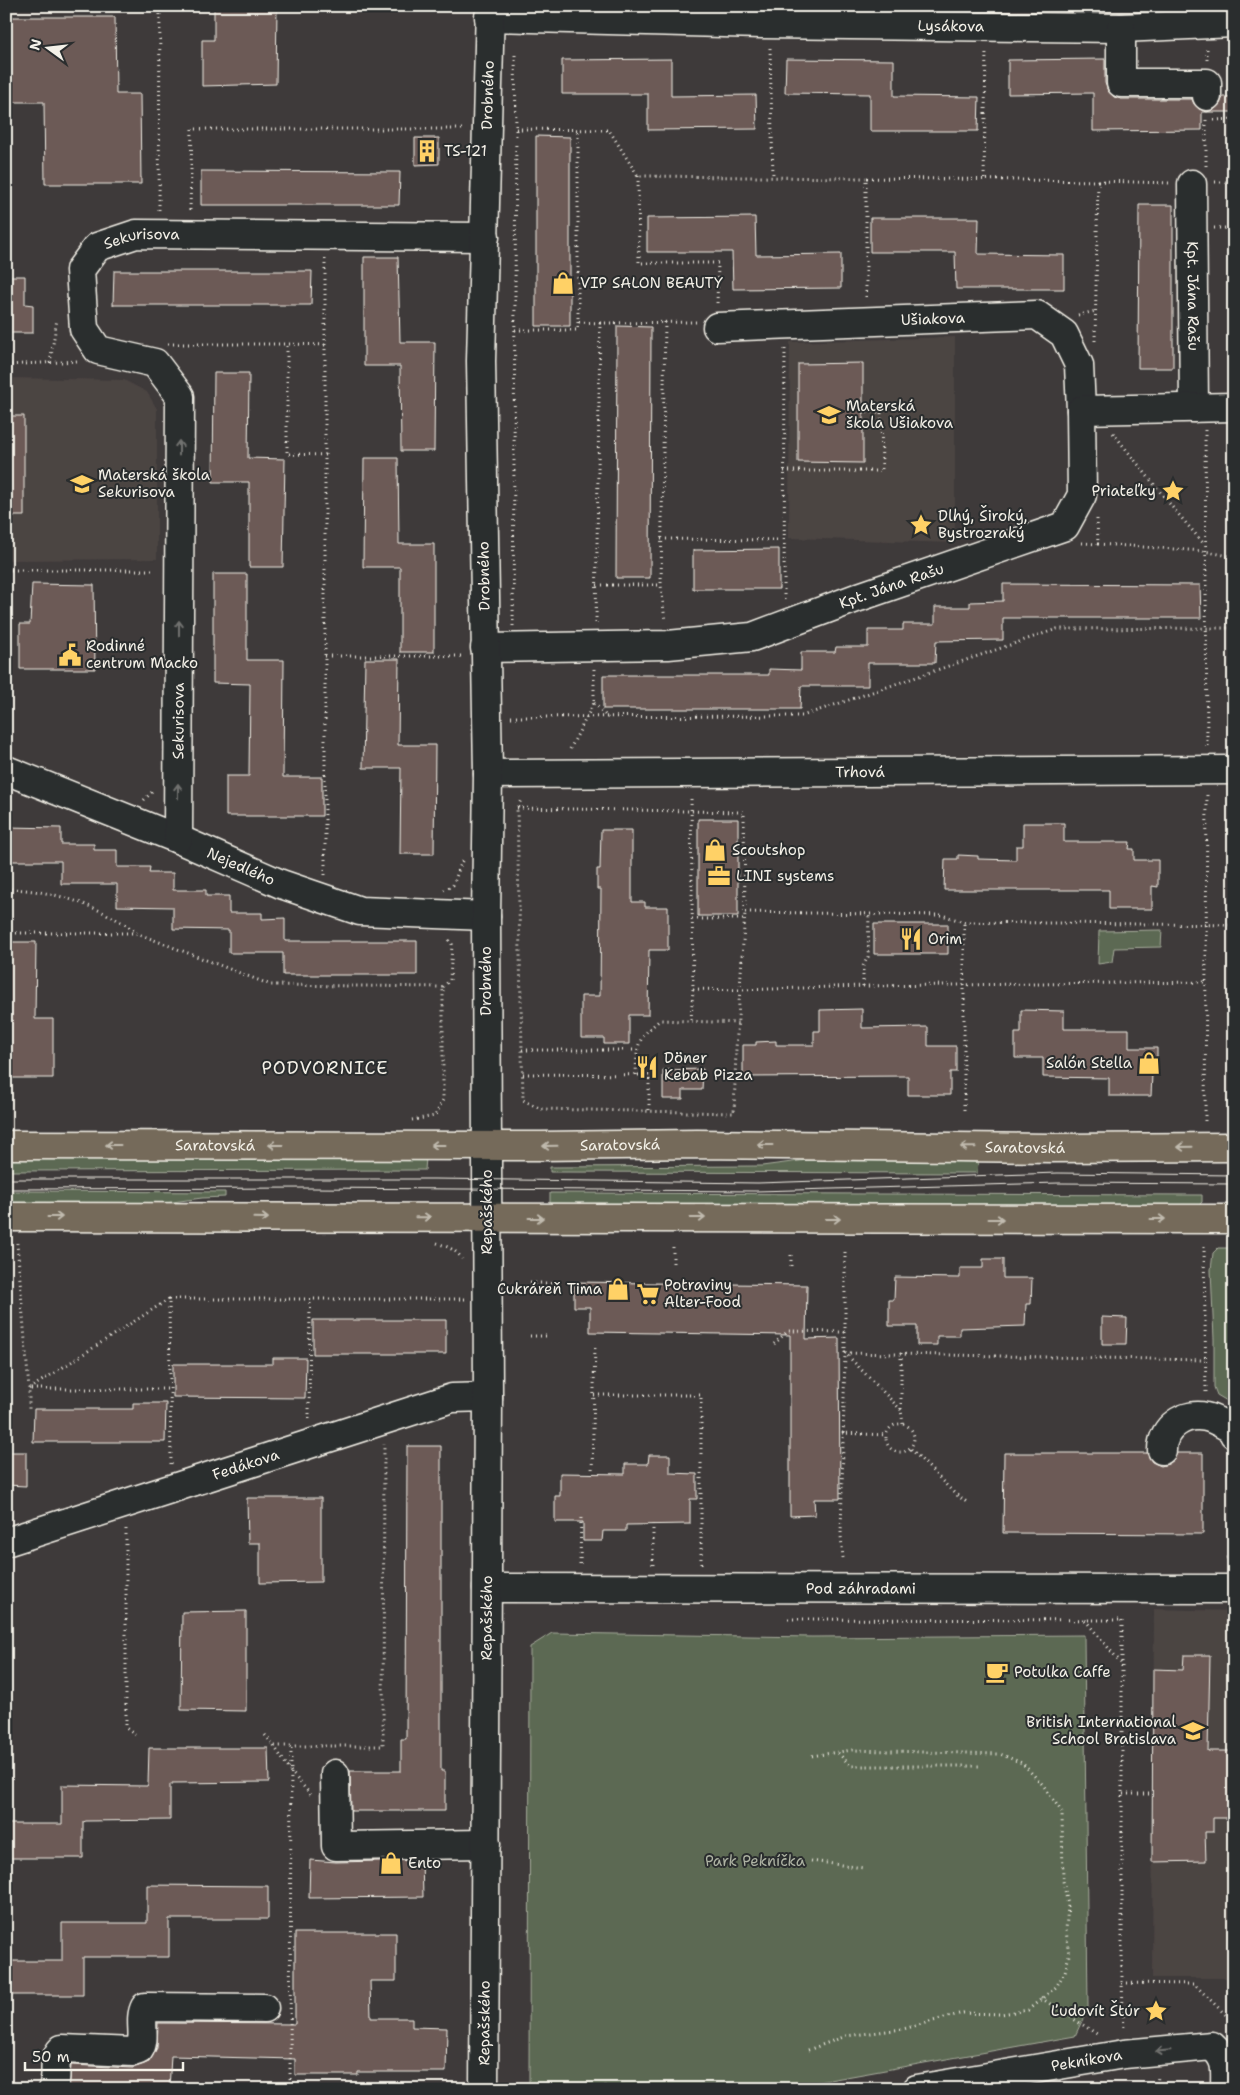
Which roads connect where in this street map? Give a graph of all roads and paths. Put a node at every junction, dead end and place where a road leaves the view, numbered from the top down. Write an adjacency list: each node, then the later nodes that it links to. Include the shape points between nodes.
1 (160, 6): 21 (path)
2 (489, 12): 4 (street, Lysákova, via 762,24); 25 (street, Drobného)
3 (1234, 23): 4 (street, Lysákova)
4 (1121, 28): 8 (street, via 1121,83 1207,83)
5 (770, 38): 16 (path)
6 (515, 52): 12 (path)
7 (985, 90): 19 (path)
8 (1207, 96)
9 (1226, 119): 10 (path)
10 (1234, 119)
11 (465, 129): 22 (path, via 192,129)
12 (516, 129): 13 (path); 34 (path)
13 (578, 129): 15 (path, via 609,130); 28 (path)
14 (1206, 131): 17 (path)
15 (638, 176): 16 (path); 32 (path, via 639,263 718,263)
16 (773, 176): 18 (path)
17 (1199, 177): 20 (path); 43 (street, Kpt. Jána Rašu)
18 (866, 178): 19 (path); 30 (path)
19 (984, 179): 20 (path)
20 (1098, 181): 38 (path)
21 (159, 214)
22 (190, 215)
23 (1206, 228): 24 (path)
24 (1234, 228)
25 (485, 237): 39 (street, Sekurisova, via 136,234 97,247 80,270 84,329); 62 (street, Drobného)
26 (325, 253): 37 (path)
27 (58, 316): 40 (path)
28 (579, 322): 31 (path); 34 (path, via 578,330)
29 (665, 322): 31 (path); 32 (path); 50 (path)
30 (866, 322): 33 (street, Ušiakova); 44 (street, Ušiakova, via 1037,315 1064,334 1079,365)
31 (600, 323): 56 (path)
32 (706, 324): 33 (street, Ušiakova)
33 (785, 325): 48 (path)
34 (515, 330): 62 (path, via 513,620)
35 (160, 344): 36 (path)
36 (287, 344): 37 (path); 47 (path, via 287,454)
37 (325, 345): 47 (path)
38 (1095, 346)
39 (91, 355): 40 (path); 77 (street, Sekurisova, one-way to 39, via 180,396 156,363)
40 (50, 363): 41 (path)
41 (6, 365)
42 (1234, 407): 43 (street)
43 (1194, 408): 44 (street)
44 (1081, 410): 60 (street, Kpt. Jána Rašu, via 1082,496 1065,526 752,637)
45 (859, 412): 48 (path, via 881,412 882,471)
46 (1117, 428): 52 (path, via 1110,430)
47 (325, 455): 63 (path)
48 (784, 471): 51 (path)
49 (1097, 514): 53 (path, via 1098,544 1204,551)
50 (661, 539): 51 (path); 57 (path)
51 (784, 540): 58 (path, via 784,604)
52 (1204, 544)
53 (1234, 557)
54 (6, 570): 55 (path)
55 (164, 570)
56 (597, 585): 57 (path); 61 (path)
57 (661, 585): 60 (path)
58 (793, 601)
59 (1234, 628): 68 (path, via 1057,630 802,716)
60 (668, 645): 61 (street, Kpt. Jána Rašu)
61 (596, 646): 62 (street, Kpt. Jána Rašu); 65 (path)
62 (481, 649): 63 (path); 64 (path); 73 (street, Drobného)
63 (325, 656): 79 (path)
64 (464, 666)
65 (594, 703): 67 (path); 68 (path)
66 (508, 717): 67 (path)
67 (587, 717): 68 (path); 69 (path)
68 (608, 718)
69 (566, 757)
70 (6, 770): 77 (street, Nejedlého)
71 (1234, 770): 72 (street, Trhová)
72 (690, 773): 73 (street, Trhová); 76 (path)
73 (488, 774): 84 (street, Drobného)
74 (156, 788): 75 (path)
75 (140, 802)
76 (692, 810): 82 (path, via 744,812); 85 (path); 98 (path, via 517,808)
77 (178, 840): 84 (street, Nejedlého, via 281,884 360,911)
78 (463, 856): 81 (path, via 453,885)
79 (325, 875)
80 (6, 889): 90 (path, via 54,894 119,920)
81 (440, 892)
82 (745, 912): 83 (path); 86 (path)
83 (869, 914): 87 (path, via 942,915); 92 (path, via 868,958 863,966)
84 (486, 916): 106 (street, Drobného)
85 (692, 919): 86 (path); 94 (path)
86 (744, 919): 95 (path)
87 (964, 922): 88 (path); 93 (path)
88 (1234, 925)
89 (6, 933): 90 (path)
90 (136, 933): 102 (path, via 271,985 443,987)
91 (1207, 982): 93 (path)
92 (863, 986): 93 (path); 95 (path)
93 (964, 986): 103 (path)
94 (693, 989): 95 (path); 96 (path)
95 (740, 990): 97 (path)
96 (691, 1020): 97 (path); 99 (path, via 660,1020 643,1034)
97 (738, 1023): 104 (path, via 734,1113)
98 (522, 1050): 99 (path); 100 (path)
99 (636, 1050): 101 (path)
100 (523, 1074): 101 (path); 104 (path, via 523,1100 541,1109)
101 (636, 1075): 104 (path, via 650,1075)
102 (443, 1100)
103 (964, 1110)
104 (649, 1112)
105 (6, 1145): 106 (main road, Saratovská, one-way to 105)
106 (487, 1146): 107 (main road, Saratovská, one-way to 106); 109 (street, Repašského)
107 (1234, 1147)
108 (6, 1217): 109 (main road, one-way to 109)
109 (487, 1217): 110 (main road, one-way to 110); 136 (street, Repašského)
110 (1234, 1219)
111 (433, 1242): 117 (path, via 459,1254)
112 (17, 1243): 133 (path)
113 (1204, 1246): 132 (path)
114 (673, 1247): 118 (path)
115 (845, 1252): 125 (path)
116 (791, 1254): 119 (path)
117 (464, 1262)
118 (673, 1266)
119 (791, 1266)
120 (530, 1283): 121 (path)
121 (555, 1283)
122 (169, 1299): 124 (path); 133 (path); 134 (path)
123 (471, 1299): 124 (path)
124 (310, 1300): 141 (path)
125 (845, 1332): 128 (path, via 788,1332); 130 (path)
126 (530, 1336): 127 (path)
127 (547, 1336)
128 (774, 1344)
129 (595, 1345): 137 (path)
130 (845, 1353): 131 (path); 138 (path); 142 (path)
131 (902, 1353): 132 (path); 138 (path)
132 (1205, 1360): 135 (path)
133 (30, 1389): 134 (path); 139 (path)
134 (170, 1389): 148 (path)
135 (1206, 1395)
136 (488, 1396): 154 (street, Fedákova, via 452,1398); 161 (street, Repašského)
137 (594, 1396): 149 (path); 160 (path, via 701,1395)
138 (901, 1410): 140 (path)
139 (29, 1411)
140 (903, 1424): 144 (path, via 896,1425); 145 (path, via 913,1432 915,1439)
141 (309, 1426)
142 (842, 1433): 144 (path); 156 (path)
143 (1234, 1434): 146 (street, via 1232,1429 1207,1417 1188,1417 1172,1424 1162,1440)
144 (886, 1435): 145 (path, via 892,1450 904,1452)
145 (911, 1449): 150 (path)
146 (1162, 1450)
147 (384, 1456): 169 (path, via 383,1746)
148 (171, 1470)
149 (592, 1474)
150 (968, 1503)
151 (581, 1517): 158 (path)
152 (126, 1521): 166 (path, via 126,1728)
153 (653, 1524): 159 (path)
154 (6, 1542)
155 (1234, 1557): 157 (path)
156 (843, 1558)
157 (1226, 1558)
158 (580, 1571)
159 (652, 1571)
160 (701, 1572)
161 (487, 1588): 162 (street, Pod záhradami); 178 (street, Repašského)
162 (1234, 1590)
163 (788, 1619): 164 (path)
164 (1085, 1620): 165 (path); 165 (path, via 1122,1620)
165 (1122, 1663): 175 (path)
166 (135, 1735)
167 (265, 1735): 168 (path)
168 (274, 1746): 169 (path); 173 (path)
169 (291, 1746): 173 (path)
170 (838, 1752): 171 (path); 172 (path, via 851,1766); 182 (path, via 1000,1754 1022,1763 1043,1785 1062,1812 1069,1955 1065,1972 1056,1987)
171 (811, 1756)
172 (980, 1766)
173 (291, 1772): 177 (path); 189 (path)
174 (335, 1774): 177 (street)
175 (1123, 1794): 176 (path); 181 (path)
176 (1152, 1794)
177 (336, 1824): 178 (street, via 336,1846)
178 (486, 1844): 190 (street, Repašského)
179 (811, 1861): 180 (path)
180 (864, 1868)
181 (1122, 1983): 184 (path, via 1194,1984); 186 (path)
182 (1041, 1998): 185 (path, via 1028,2010 1001,2014 963,2013 904,2029 846,2036); 186 (path)
183 (264, 2008): 188 (street, via 145,2006 139,2050 62,2050 55,2061)
184 (1229, 2018)
185 (808, 2050)
186 (1124, 2051): 191 (street, Pekníkova); 193 (street, Pekníkova, one-way to 186, via 1225,2062 1212,2046)
187 (1158, 2066): 192 (path)
188 (52, 2089)
189 (290, 2089)
190 (484, 2089)
191 (917, 2089)
192 (1157, 2089)
193 (1225, 2089)

